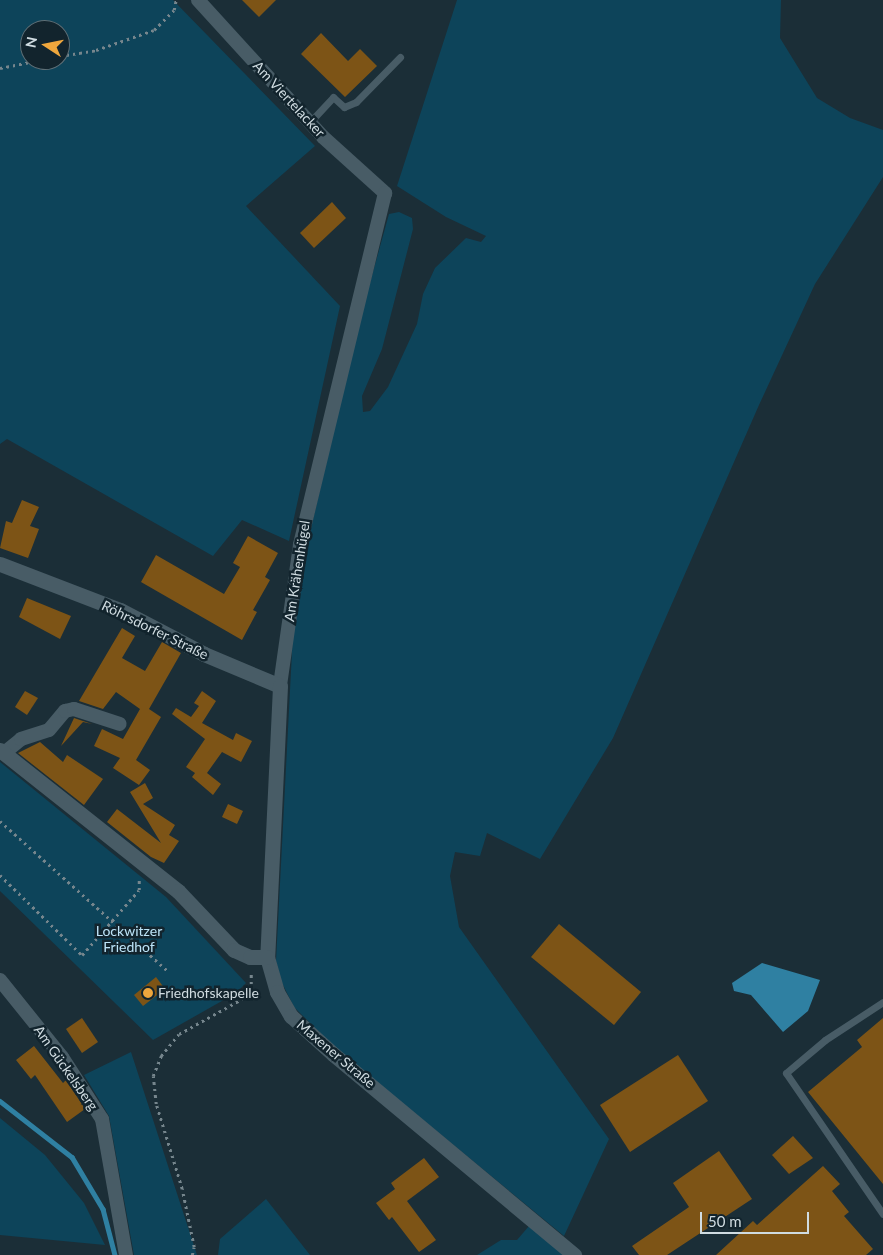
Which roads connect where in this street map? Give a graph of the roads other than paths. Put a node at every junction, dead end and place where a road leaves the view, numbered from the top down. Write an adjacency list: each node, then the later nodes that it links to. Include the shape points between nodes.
1 (198, 0): 3 (street, Am Viertelacker)
2 (400, 57): 3 (lane, via 356,102 344,107 333,97)
3 (310, 122): 4 (street, Am Viertelacker)
4 (385, 193): 6 (street, Am Krähenhügel, via 300,545)
5 (0, 564): 6 (street, Röhrsdorfer Straße, via 120,610 204,654)
6 (280, 686): 9 (street, Am Krähenhügel)
7 (120, 724): 8 (street, via 74,709 64,710 49,730 21,739)
8 (2, 751): 9 (street, via 178,891 234,950 250,957)
9 (267, 957): 14 (street, Maxener Straße, via 277,992 291,1016)
10 (0, 980): 13 (street, Am Gückelsberg, via 62,1057 102,1119)
11 (883, 1002): 12 (lane, via 825,1040 786,1073)
12 (883, 1214)
13 (126, 1255)
14 (574, 1255)

